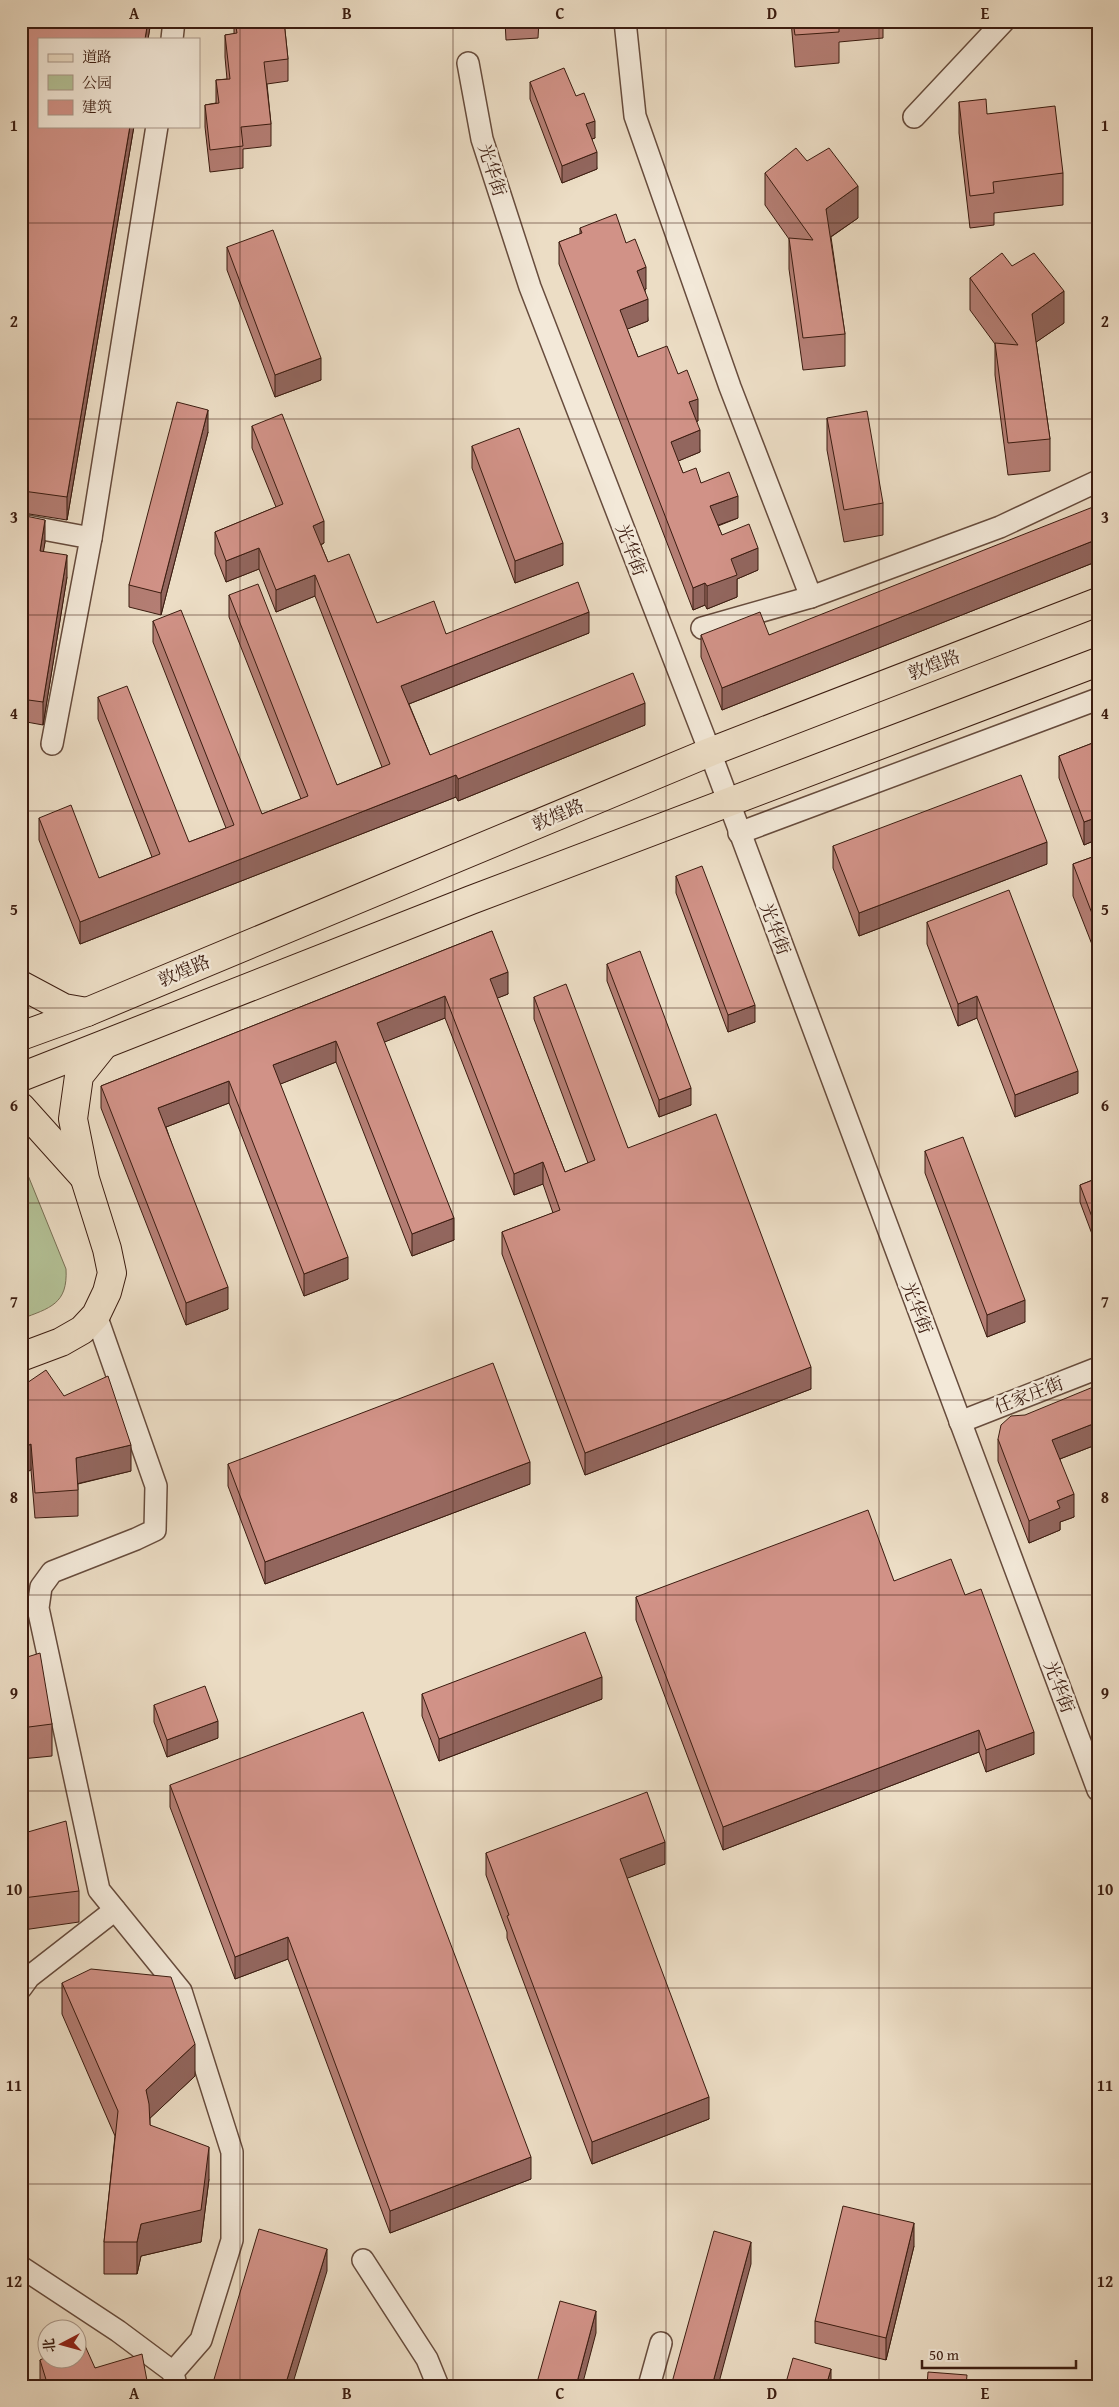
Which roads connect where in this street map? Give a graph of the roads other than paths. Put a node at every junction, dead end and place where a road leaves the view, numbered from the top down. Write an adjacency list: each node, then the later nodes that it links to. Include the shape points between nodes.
1 (174, 21): 4 (street)
2 (624, 21): 11 (street, via 635,116 730,386)
3 (1004, 21): 6 (street)
4 (172, 38)
5 (468, 63): 17 (street, 光华街, via 482,139 530,287)
6 (914, 117)
7 (157, 128): 10 (street)
8 (1098, 481): 11 (street, via 1000,526)
9 (21, 525): 10 (street)
10 (91, 538): 16 (street)
11 (811, 597): 13 (street)
12 (1098, 602): 17 (main road, 敦煌路)
13 (702, 628)
14 (1098, 662): 18 (main road)
15 (1098, 699): 19 (street)
16 (52, 744)
17 (710, 752): 18 (street, 光华街); 21 (main road, 敦煌路)
18 (728, 804): 19 (street, 光华街); 23 (main road, via 471,900)
19 (739, 832): 30 (street, 光华街)
20 (21, 985): 21 (main road, via 64,1008)
21 (87, 1012): 22 (main road, 敦煌路)
22 (21, 1036)
23 (103, 1046): 24 (main road); 26 (main road, via 79,1076 75,1102 73,1119)
24 (21, 1077)
25 (21, 1107): 26 (main road)
26 (85, 1179): 27 (main road, via 112,1273)
27 (96, 1314): 28 (main road, via 82,1330); 32 (street, via 156,1486 155,1530 52,1572 41,1587 38,1608 99,1890)
28 (21, 1357)
29 (1098, 1368): 30 (street, 任家庄街)
30 (960, 1422): 31 (street, 光华街)
31 (1098, 1790)
32 (115, 1910): 33 (street, via 29,1977); 37 (street, via 181,1991 232,2152 232,2240 201,2340)
33 (21, 1988)
34 (363, 2260): 38 (street, via 427,2359)
35 (21, 2267): 37 (street, via 118,2331)
36 (661, 2343): 39 (street)
37 (175, 2379)
38 (438, 2386)
39 (649, 2386)

